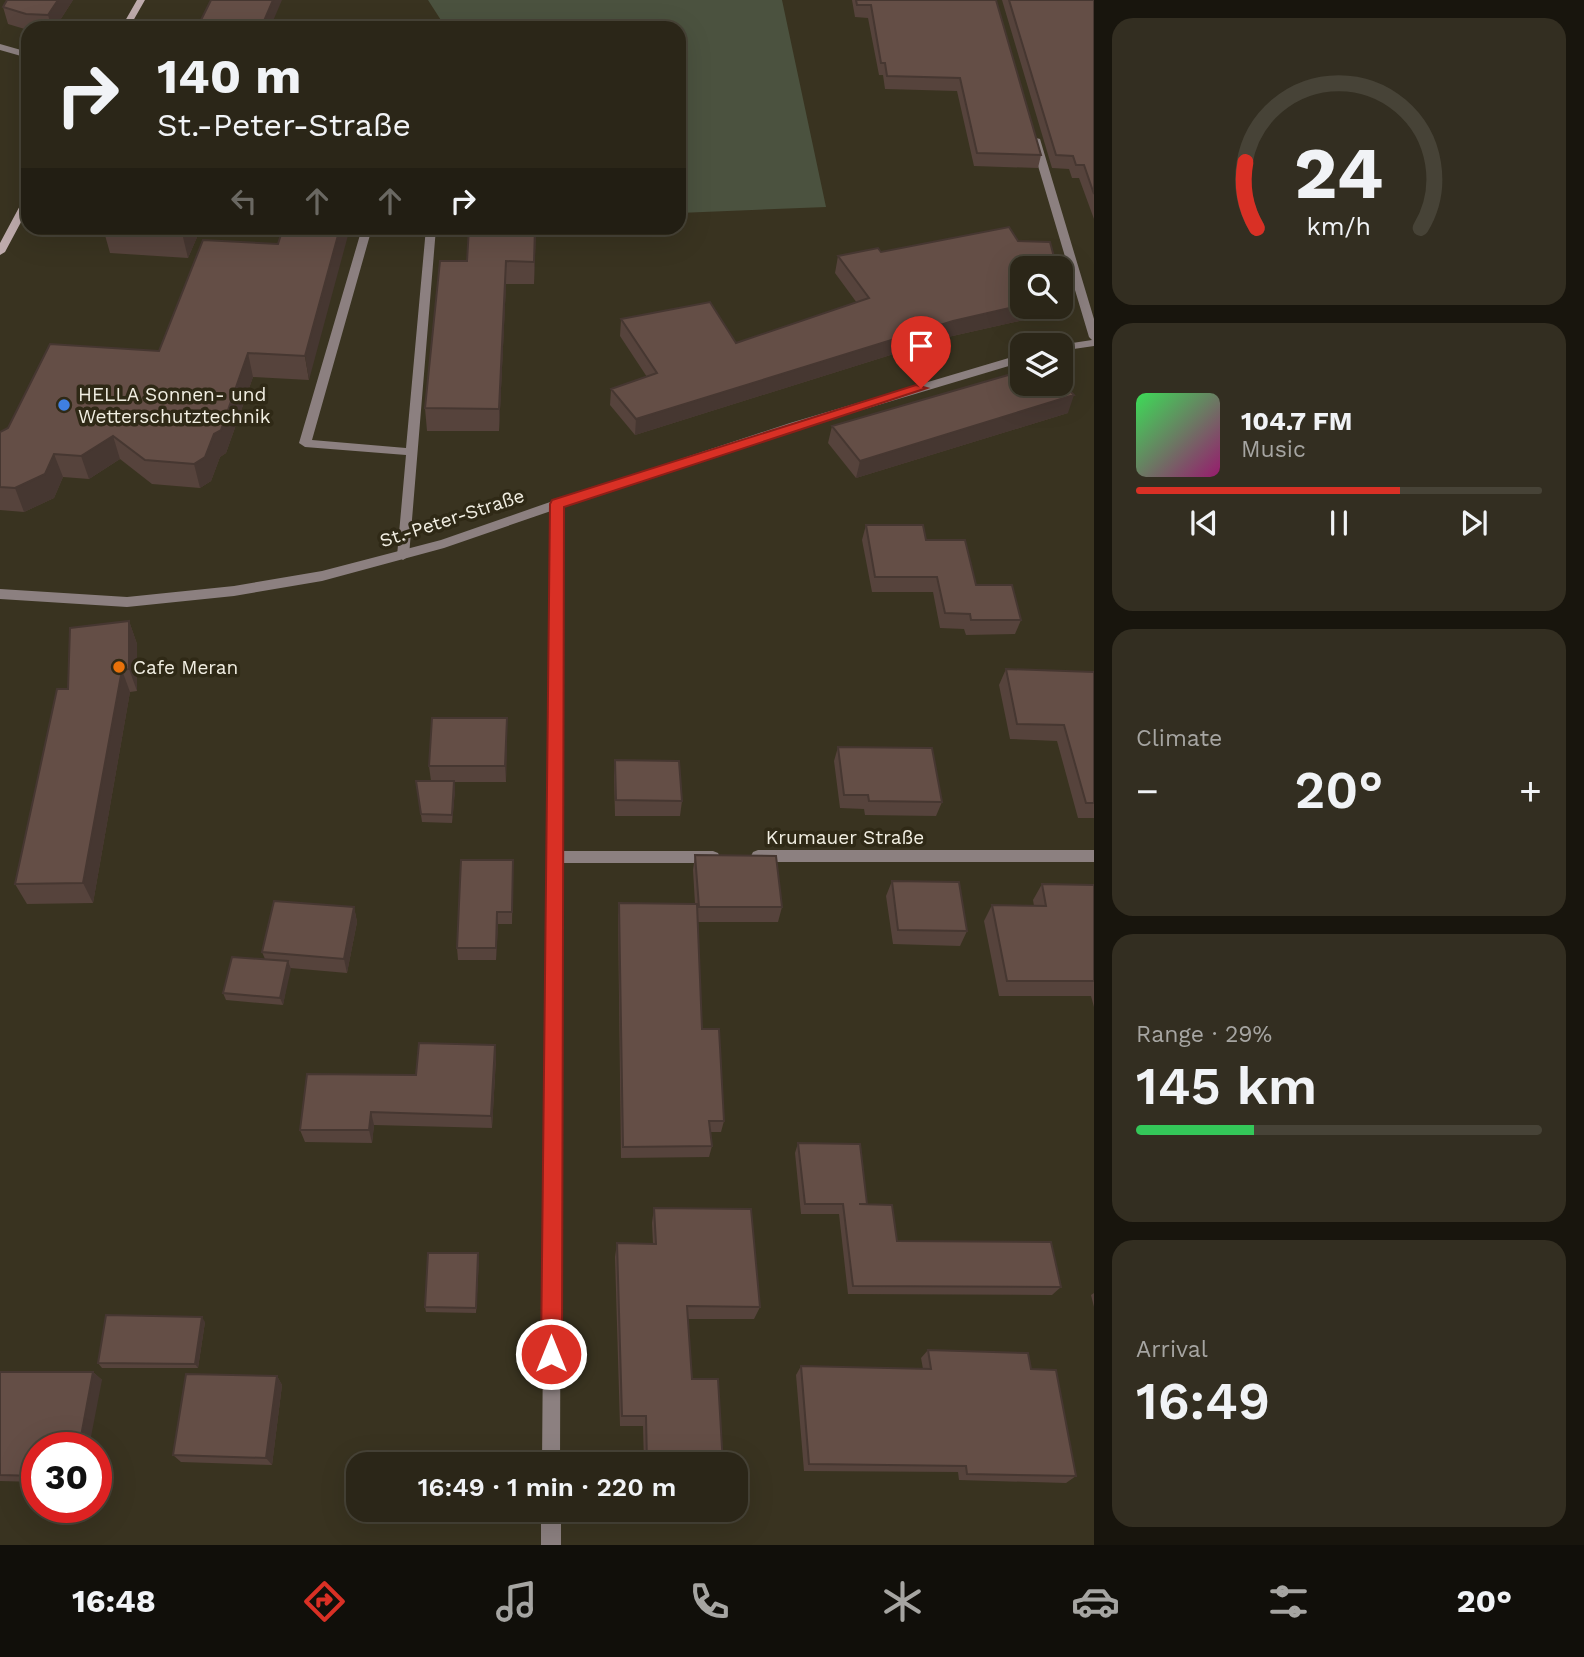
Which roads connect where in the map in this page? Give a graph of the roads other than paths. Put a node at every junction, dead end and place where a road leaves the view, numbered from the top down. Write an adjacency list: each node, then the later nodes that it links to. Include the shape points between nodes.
1 (141, 0): 2 (main road)
2 (129, 21)
3 (0, 47): 4 (street)
4 (21, 53)
5 (1032, 128): 10 (street)
6 (21, 213): 9 (main road)
7 (365, 235): 14 (street, via 306,443)
8 (430, 235): 14 (street)
9 (0, 252)
10 (1094, 337)
11 (1094, 343): 12 (street)
12 (1073, 346)
13 (1010, 362): 15 (street, St.-Peter-Straße)
14 (412, 452): 16 (street)
15 (557, 504): 16 (street, St.-Peter-Straße); 19 (street)
16 (403, 556): 17 (street, St.-Peter-Straße, via 247,589 127,602)
17 (0, 594)
18 (1094, 856): 19 (street, Krumauer Straße)
19 (553, 857): 20 (street)
20 (551, 1452)
21 (551, 1522): 22 (street)
22 (551, 1545)

